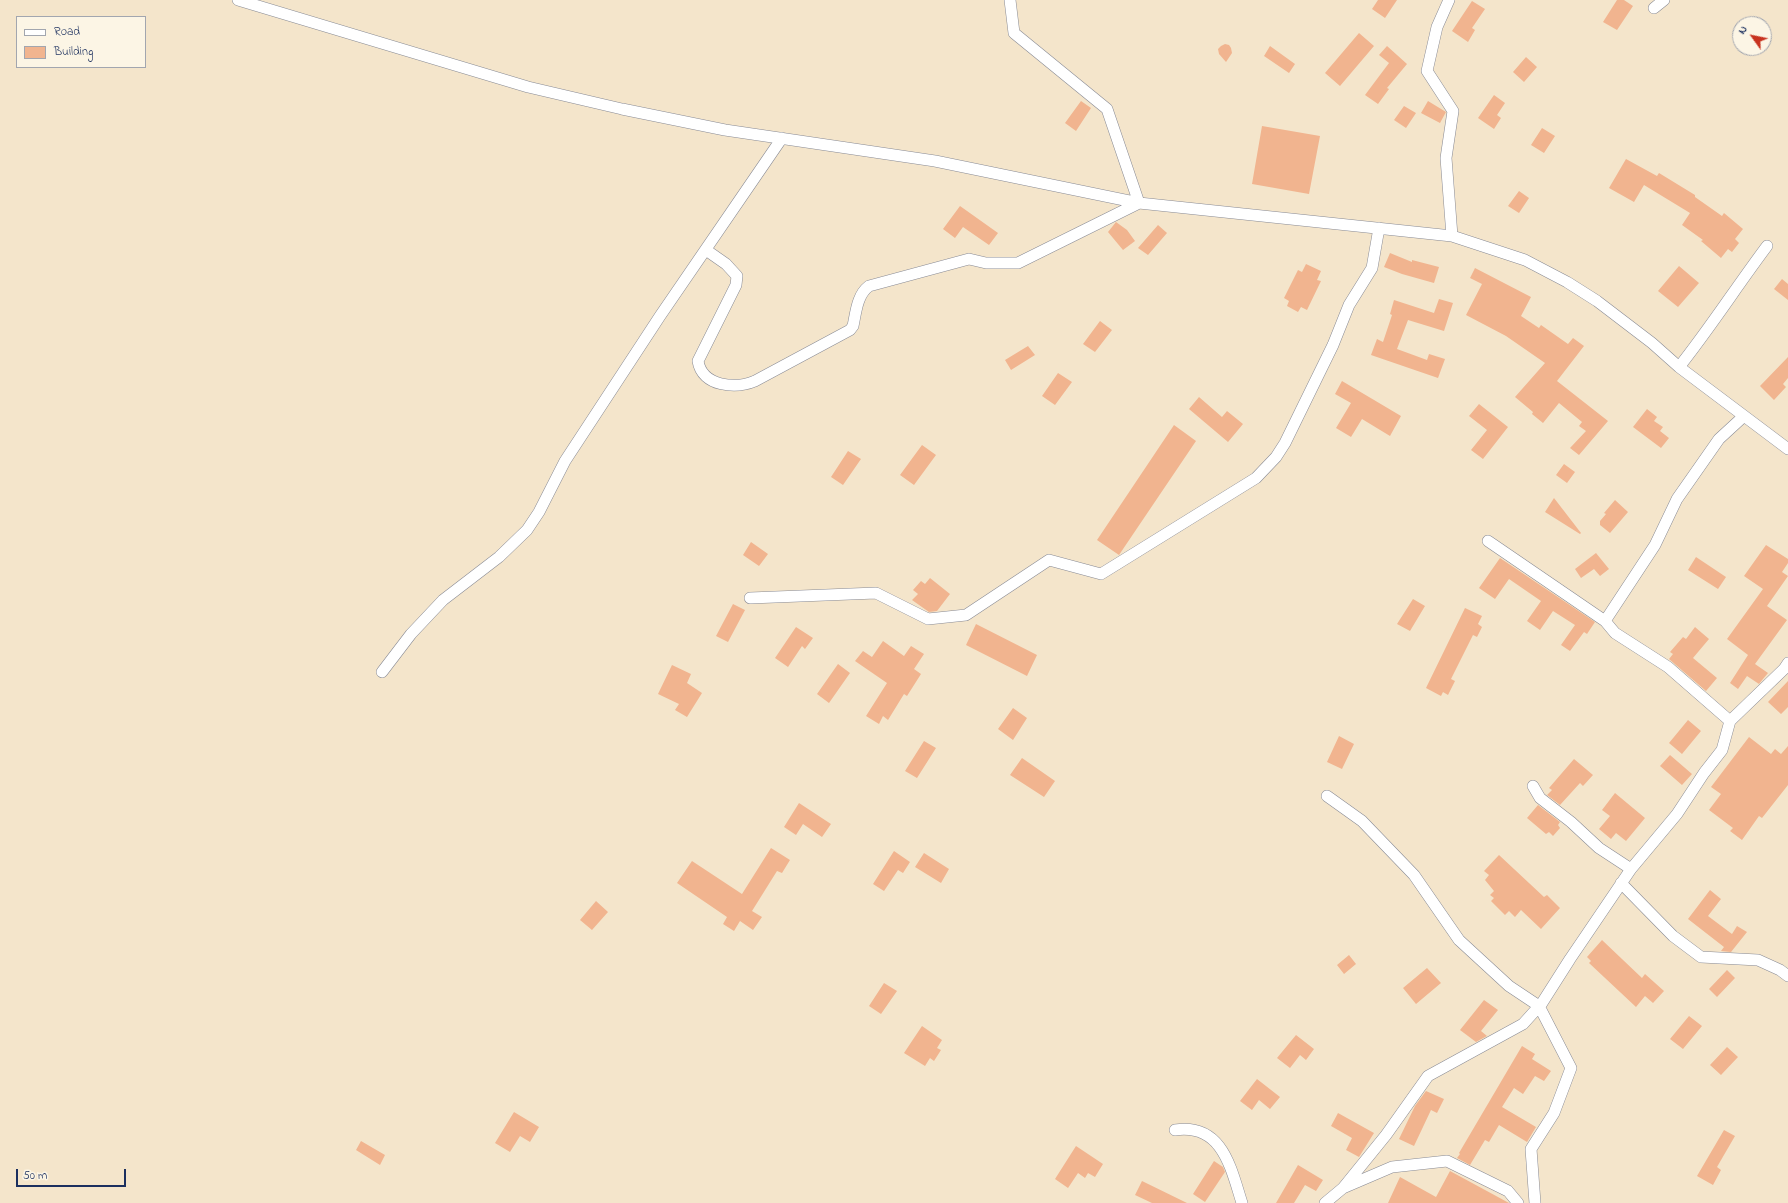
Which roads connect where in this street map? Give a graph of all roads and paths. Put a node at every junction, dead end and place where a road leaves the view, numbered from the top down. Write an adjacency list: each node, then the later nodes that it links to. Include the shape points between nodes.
1 (238, 0): 6 (street, via 528,87 725,130)
2 (1010, 0): 7 (street, via 1014,32 1107,108)
3 (1449, 0): 9 (street, via 1438,27 1427,72 1453,112 1446,158)
4 (1664, 0): 5 (street)
5 (1654, 8)
6 (782, 138): 7 (street, via 935,161); 11 (street)
7 (1139, 203): 8 (street); 11 (street, via 1018,263 986,263 968,259 869,286 860,295 850,330 755,381 732,387 704,376 699,369 698,361 736,286 737,276 726,264)
8 (1379, 228): 9 (street); 16 (street, via 1372,268 1348,305 1332,345 1276,457 1256,478 1101,574 1048,560 966,615 928,619 876,593)
9 (1452, 236): 12 (street, via 1525,260 1567,282 1603,305)
10 (1767, 246): 12 (street)
11 (706, 250): 19 (street, via 565,461 540,512 527,530 494,561 443,600 411,634)
12 (1679, 367): 13 (street)
13 (1744, 416): 14 (street); 17 (street, via 1719,439 1678,499 1655,546)
14 (1788, 449)
15 (1488, 541): 17 (street)
16 (750, 598)
17 (1605, 621): 20 (street, via 1615,633 1668,667)
18 (1787, 668): 20 (street)
19 (382, 672)
20 (1730, 721): 23 (street, via 1722,750 1677,814)
21 (1533, 786): 23 (street, via 1540,798 1599,848)
22 (1327, 796): 26 (street, via 1362,821 1414,875 1459,940 1509,986)
23 (1630, 869): 24 (street)
24 (1621, 883): 25 (street, via 1673,936 1701,956 1758,960); 26 (street)
25 (1785, 971)
26 (1540, 1006): 28 (street, via 1523,1024 1428,1076); 32 (street, via 1572,1068 1554,1113 1531,1149)
27 (1176, 1130): 29 (street, via 1185,1129 1202,1133 1213,1139 1228,1158)
28 (1344, 1188): 30 (street); 31 (street, via 1392,1167 1446,1161 1508,1191)
29 (1242, 1203)
30 (1325, 1203)
31 (1518, 1203)
32 (1535, 1203)

